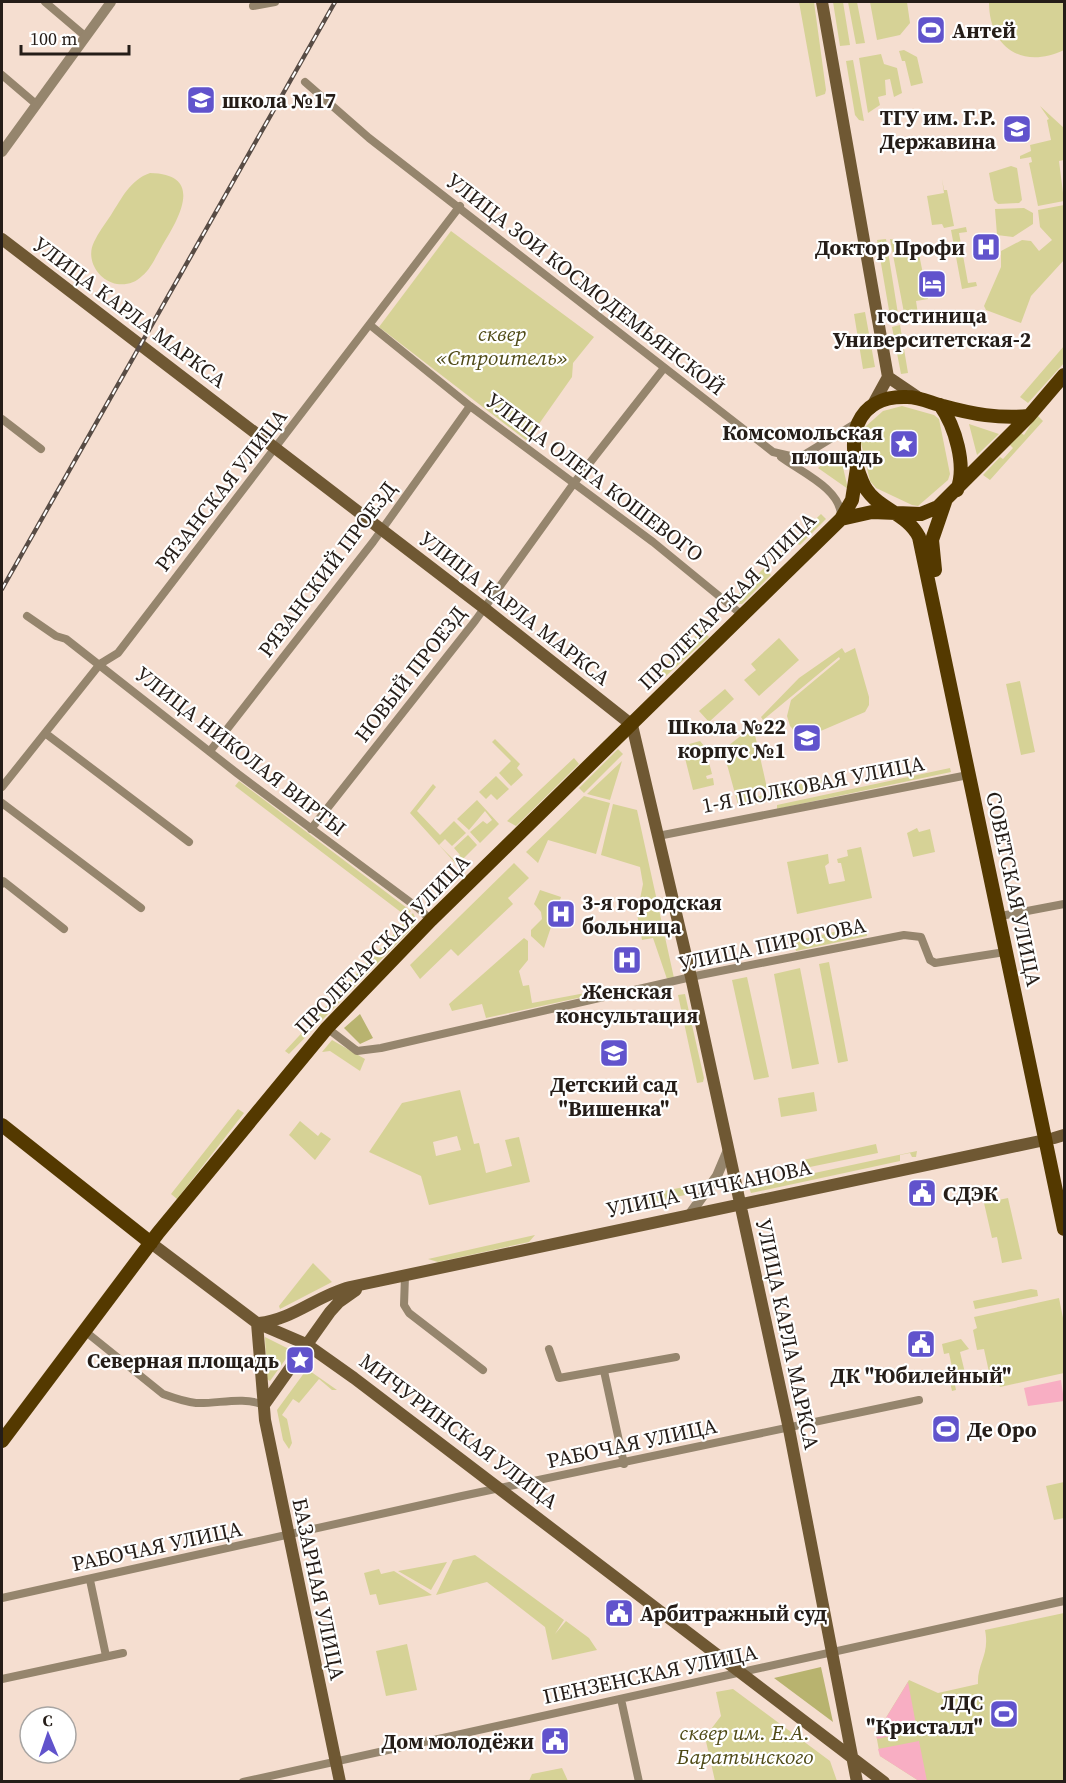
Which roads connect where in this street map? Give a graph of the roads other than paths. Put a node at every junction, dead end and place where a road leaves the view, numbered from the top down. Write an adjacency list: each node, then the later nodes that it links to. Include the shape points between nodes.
1 (45, 2): 6 (street)
2 (111, 2): 6 (street)
3 (275, 2): 5 (street)
4 (822, 2): 16 (main road)
5 (253, 6)
6 (85, 36): 9 (street)
7 (2, 75): 9 (street)
8 (305, 82): 11 (street, УЛИЦА ЗОИ КОСМОДЕМЬЯНСКОЙ, via 369,138)
9 (36, 104): 10 (street)
10 (2, 152)
11 (459, 206): 13 (street, РЯЗАНСКАЯ УЛИЦА); 14 (street, УЛИЦА ЗОИ КОСМОДЕМЬЯНСКОЙ)
12 (2, 239): 24 (main road, УЛИЦА КАРЛА МАРКСА)
13 (370, 325): 19 (street, УЛИЦА ОЛЕГА КОШЕВОГО); 24 (street, РЯЗАНСКАЯ УЛИЦА)
14 (664, 368): 26 (street, УЛИЦА ЗОИ КОСМОДЕМЬЯНСКОЙ); 28 (street, НОВЫЙ ПРОЕЗД)
15 (1065, 375): 21 (main road)
16 (888, 377): 17 (main road); 20 (main road)
17 (919, 398): 18 (main road); 20 (main road, via 896,397)
18 (940, 405): 21 (main road, via 990,417); 29 (main road, via 952,428 960,463)
19 (470, 406): 28 (street, УЛИЦА ОЛЕГА КОШЕВОГО); 33 (street, РЯЗАНСКИЙ ПРОЕЗД)
20 (871, 408): 23 (main road)
21 (1029, 416): 29 (main road)
22 (2, 419): 25 (street)
23 (858, 422): 26 (street, УЛИЦА ЗОИ КОСМОДЕМЬЯНСКОЙ, via 799,458); 27 (main road, via 852,443)
24 (276, 448): 33 (main road, УЛИЦА КАРЛА МАРКСА); 37 (street, РЯЗАНСКАЯ УЛИЦА, via 118,653)
25 (41, 449)
26 (773, 452): 32 (street, via 834,495 841,505)
27 (857, 468): 31 (main road, via 869,495); 32 (main road, via 852,500)
28 (574, 483): 34 (street, НОВЫЙ ПРОЕЗД); 35 (street, УЛИЦА ОЛЕГА КОШЕВОГО)
29 (956, 492): 30 (main road)
30 (945, 502): 31 (main road, via 921,514); 41 (main road, via 932,540 932,554)
31 (897, 514): 32 (main road, via 861,513); 41 (main road, СОВЕТСКАЯ УЛИЦА, via 913,526 924,558)
32 (841, 519): 35 (main road, ПРОЛЕТАРСКАЯ УЛИЦА)
33 (381, 530): 34 (main road, УЛИЦА КАРЛА МАРКСА); 40 (street, РЯЗАНСКИЙ ПРОЕЗД)
34 (484, 608): 38 (main road, УЛИЦА КАРЛА МАРКСА); 44 (street, НОВЫЙ ПРОЕЗД)
35 (741, 614): 38 (main road, ПРОЛЕТАРСКАЯ УЛИЦА)
36 (27, 616): 37 (street, УЛИЦА НИКОЛАЯ ВИРТЫ)
37 (100, 664): 39 (street, РЯЗАНСКАЯ УЛИЦА); 40 (street, УЛИЦА НИКОЛАЯ ВИРТЫ)
38 (632, 725): 45 (main road, УЛИЦА КАРЛА МАРКСА); 51 (main road, ПРОЛЕТАРСКАЯ УЛИЦА)
39 (45, 734): 42 (street, РЯЗАНСКАЯ УЛИЦА); 46 (street)
40 (210, 751): 44 (street, УЛИЦА НИКОЛАЯ ВИРТЫ)
41 (972, 774): 45 (street, 1-Я ПОЛКОВАЯ УЛИЦА); 50 (main road); 53 (main road, СОВЕТСКАЯ УЛИЦА)
42 (2, 787)
43 (2, 804): 49 (street)
44 (311, 829): 51 (street, УЛИЦА НИКОЛАЯ ВИРТЫ)
45 (658, 836): 54 (main road, УЛИЦА КАРЛА МАРКСА)
46 (189, 842)
47 (2, 884): 52 (street, via 3,881)
48 (1065, 904): 50 (street)
49 (141, 908)
50 (1006, 915): 57 (main road)
51 (431, 920): 55 (main road, ПРОЛЕТАРСКАЯ УЛИЦА)
52 (64, 929)
53 (1005, 952): 54 (street, УЛИЦА ПИРОГОВА, via 935,963 921,937 904,935); 57 (main road, СОВЕТСКАЯ УЛИЦА)
54 (691, 977): 55 (street, УЛИЦА ПИРОГОВА, via 381,1048 357,1051); 58 (main road, УЛИЦА КАРЛА МАРКСА)
55 (327, 1028): 63 (main road, ПРОЛЕТАРСКАЯ УЛИЦА)
56 (2, 1125): 63 (main road, МИЧУРИНСКАЯ УЛИЦА)
57 (1055, 1137): 59 (main road); 60 (main road, УЛИЦА ЧИЧКАНОВА); 62 (main road, СОВЕТСКАЯ УЛИЦА)
58 (728, 1150): 60 (main road, УЛИЦА КАРЛА МАРКСА); 61 (street, via 717,1176)
59 (1065, 1187)
60 (740, 1203): 61 (main road, УЛИЦА ЧИЧКАНОВА); 75 (main road, УЛИЦА КАРЛА МАРКСА)
61 (690, 1214): 64 (main road, УЛИЦА ЧИЧКАНОВА)
62 (1065, 1229)
63 (151, 1242): 66 (main road, МИЧУРИНСКАЯ УЛИЦА); 67 (main road, ПРОЛЕТАРСКАЯ УЛИЦА)
64 (405, 1276): 65 (main road, УЛИЦА ЧИЧКАНОВА); 71 (street, via 404,1305 409,1314)
65 (363, 1286): 66 (main road, УЛИЦА ЧИЧКАНОВА, via 337,1291 279,1320); 68 (main road, via 339,1302)
66 (257, 1323): 68 (main road, МИЧУРИНСКАЯ УЛИЦА); 74 (main road, БАЗАРНАЯ УЛИЦА)
67 (86, 1332): 74 (street, via 163,1394 177,1400 252,1400); 76 (main road, ПРОЛЕТАРСКАЯ УЛИЦА)
68 (306, 1344): 74 (main road); 78 (main road, МИЧУРИНСКАЯ УЛИЦА)
69 (549, 1349): 72 (street, via 559,1377)
70 (676, 1357): 72 (street)
71 (483, 1370)
72 (603, 1371): 77 (street)
73 (919, 1400): 75 (street, РАБОЧАЯ УЛИЦА)
74 (264, 1405): 79 (main road, БАЗАРНАЯ УЛИЦА)
75 (789, 1429): 77 (street, РАБОЧАЯ УЛИЦА); 84 (main road, УЛИЦА КАРЛА МАРКСА)
76 (2, 1441)
77 (624, 1464): 78 (street, РАБОЧАЯ УЛИЦА)
78 (501, 1489): 79 (street, РАБОЧАЯ УЛИЦА); 86 (main road, МИЧУРИНСКАЯ УЛИЦА)
79 (288, 1535): 80 (street, РАБОЧАЯ УЛИЦА); 90 (main road, БАЗАРНАЯ УЛИЦА)
80 (90, 1580): 81 (street, РАБОЧАЯ УЛИЦА); 85 (street)
81 (2, 1598)
82 (1065, 1600): 84 (street, ПЕНЗЕНСКАЯ УЛИЦА)
83 (123, 1653): 85 (street)
84 (833, 1653): 86 (street, ПЕНЗЕНСКАЯ УЛИЦА); 89 (main road, УЛИЦА КАРЛА МАРКСА)
85 (106, 1656): 87 (street)
86 (742, 1673): 88 (street, ПЕНЗЕНСКАЯ УЛИЦА); 89 (main road, МИЧУРИНСКАЯ УЛИЦА)
87 (2, 1679)
88 (621, 1698): 90 (street, ПЕНЗЕНСКАЯ УЛИЦА); 93 (street)
89 (852, 1757): 94 (main road, УЛИЦА КАРЛА МАРКСА); 95 (main road, МИЧУРИНСКАЯ УЛИЦА)
90 (336, 1762): 91 (street, ПЕНЗЕНСКАЯ УЛИЦА); 92 (main road, БАЗАРНАЯ УЛИЦА)
91 (243, 1782)
92 (340, 1782)
93 (639, 1782)
94 (857, 1782)
95 (884, 1782)

